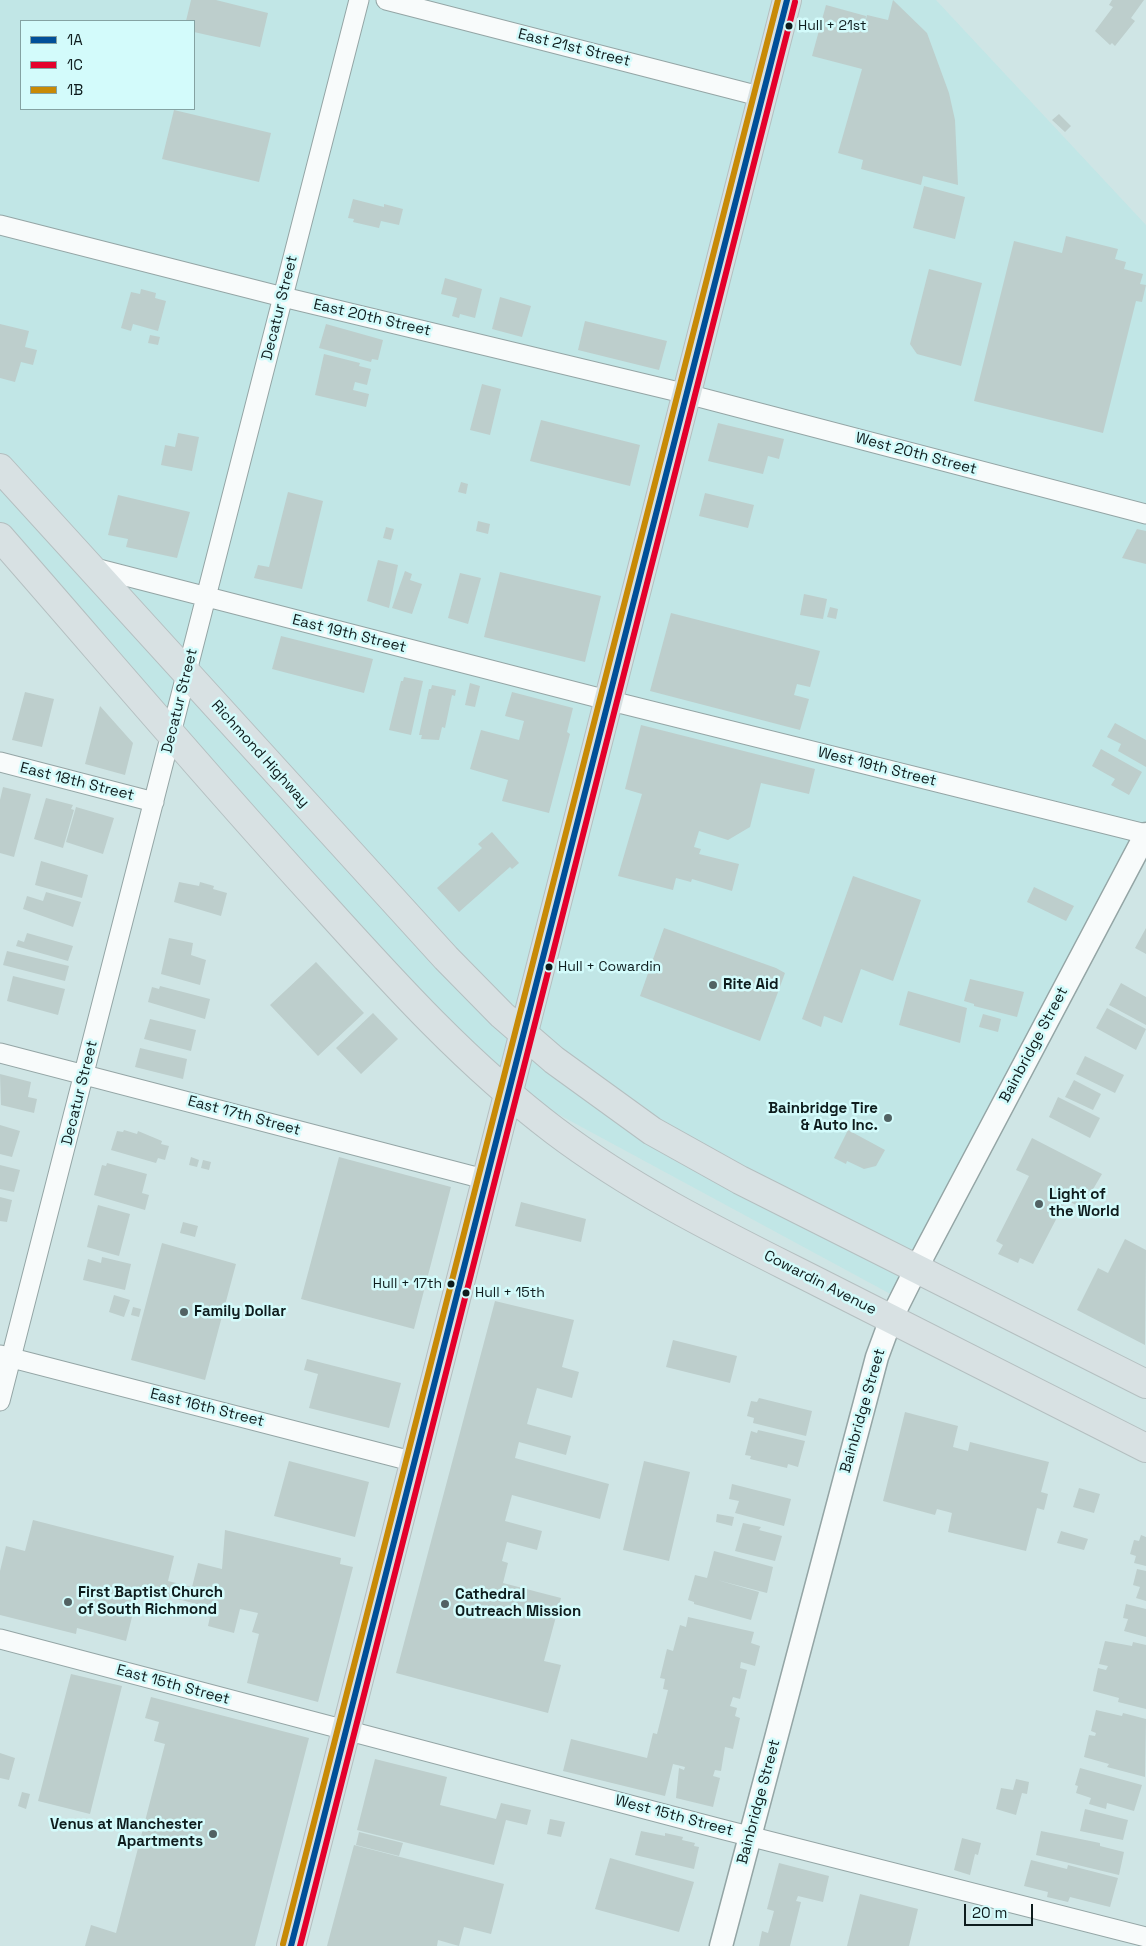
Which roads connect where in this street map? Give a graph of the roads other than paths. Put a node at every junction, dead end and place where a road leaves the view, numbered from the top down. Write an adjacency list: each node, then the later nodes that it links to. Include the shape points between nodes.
1 (359, 0): 6 (street, Decatur Street)
2 (386, 0): 4 (street, East 21st Street)
3 (787, 0): 4 (main road)
4 (763, 97): 7 (main road)
5 (0, 225): 6 (street, East 20th Street)
6 (283, 297): 7 (street, East 20th Street); 12 (street, Decatur Street)
7 (687, 394): 9 (street, West 20th Street); 14 (main road)
8 (0, 468): 11 (main road, Richmond Highway)
9 (1146, 514)
10 (0, 537): 15 (main road)
11 (91, 567): 12 (street, East 19th Street); 13 (main road, Richmond Highway)
12 (206, 597): 13 (street, Decatur Street); 14 (street, East 19th Street)
13 (187, 673): 15 (street, Decatur Street); 20 (main road, Richmond Highway, via 446,958)
14 (608, 700): 18 (street, West 19th Street); 20 (main road)
15 (172, 736): 17 (street, Decatur Street); 23 (main road, via 419,1010)
16 (0, 762): 17 (street, East 18th Street)
17 (154, 802): 22 (street, Decatur Street)
18 (1146, 834): 19 (street, Bainbridge Street)
19 (1140, 863): 25 (street, Bainbridge Street)
20 (525, 1035): 23 (main road); 25 (main road, via 591,1089 652,1131 740,1180)
21 (0, 1053): 22 (street, East 17th Street)
22 (85, 1074): 24 (street, East 17th Street); 27 (street, Decatur Street)
23 (510, 1094): 24 (main road); 26 (main road, Cowardin Avenue, via 595,1160 662,1202)
24 (488, 1180): 31 (main road)
25 (916, 1269): 26 (street, Bainbridge Street); 28 (main road)
26 (892, 1319): 30 (main road, Cowardin Avenue); 34 (street, Bainbridge Street, via 872,1371)
27 (6, 1356): 29 (street, Decatur Street); 31 (street, East 16th Street)
28 (1146, 1384)
29 (0, 1401)
30 (1146, 1448)
31 (415, 1462): 33 (main road)
32 (0, 1639): 33 (street, East 15th Street)
33 (347, 1731): 34 (street, West 15th Street); 36 (main road)
34 (749, 1836): 35 (street, West 15th Street); 37 (street, Bainbridge Street)
35 (1146, 1937)
36 (291, 1946)
37 (721, 1946)

